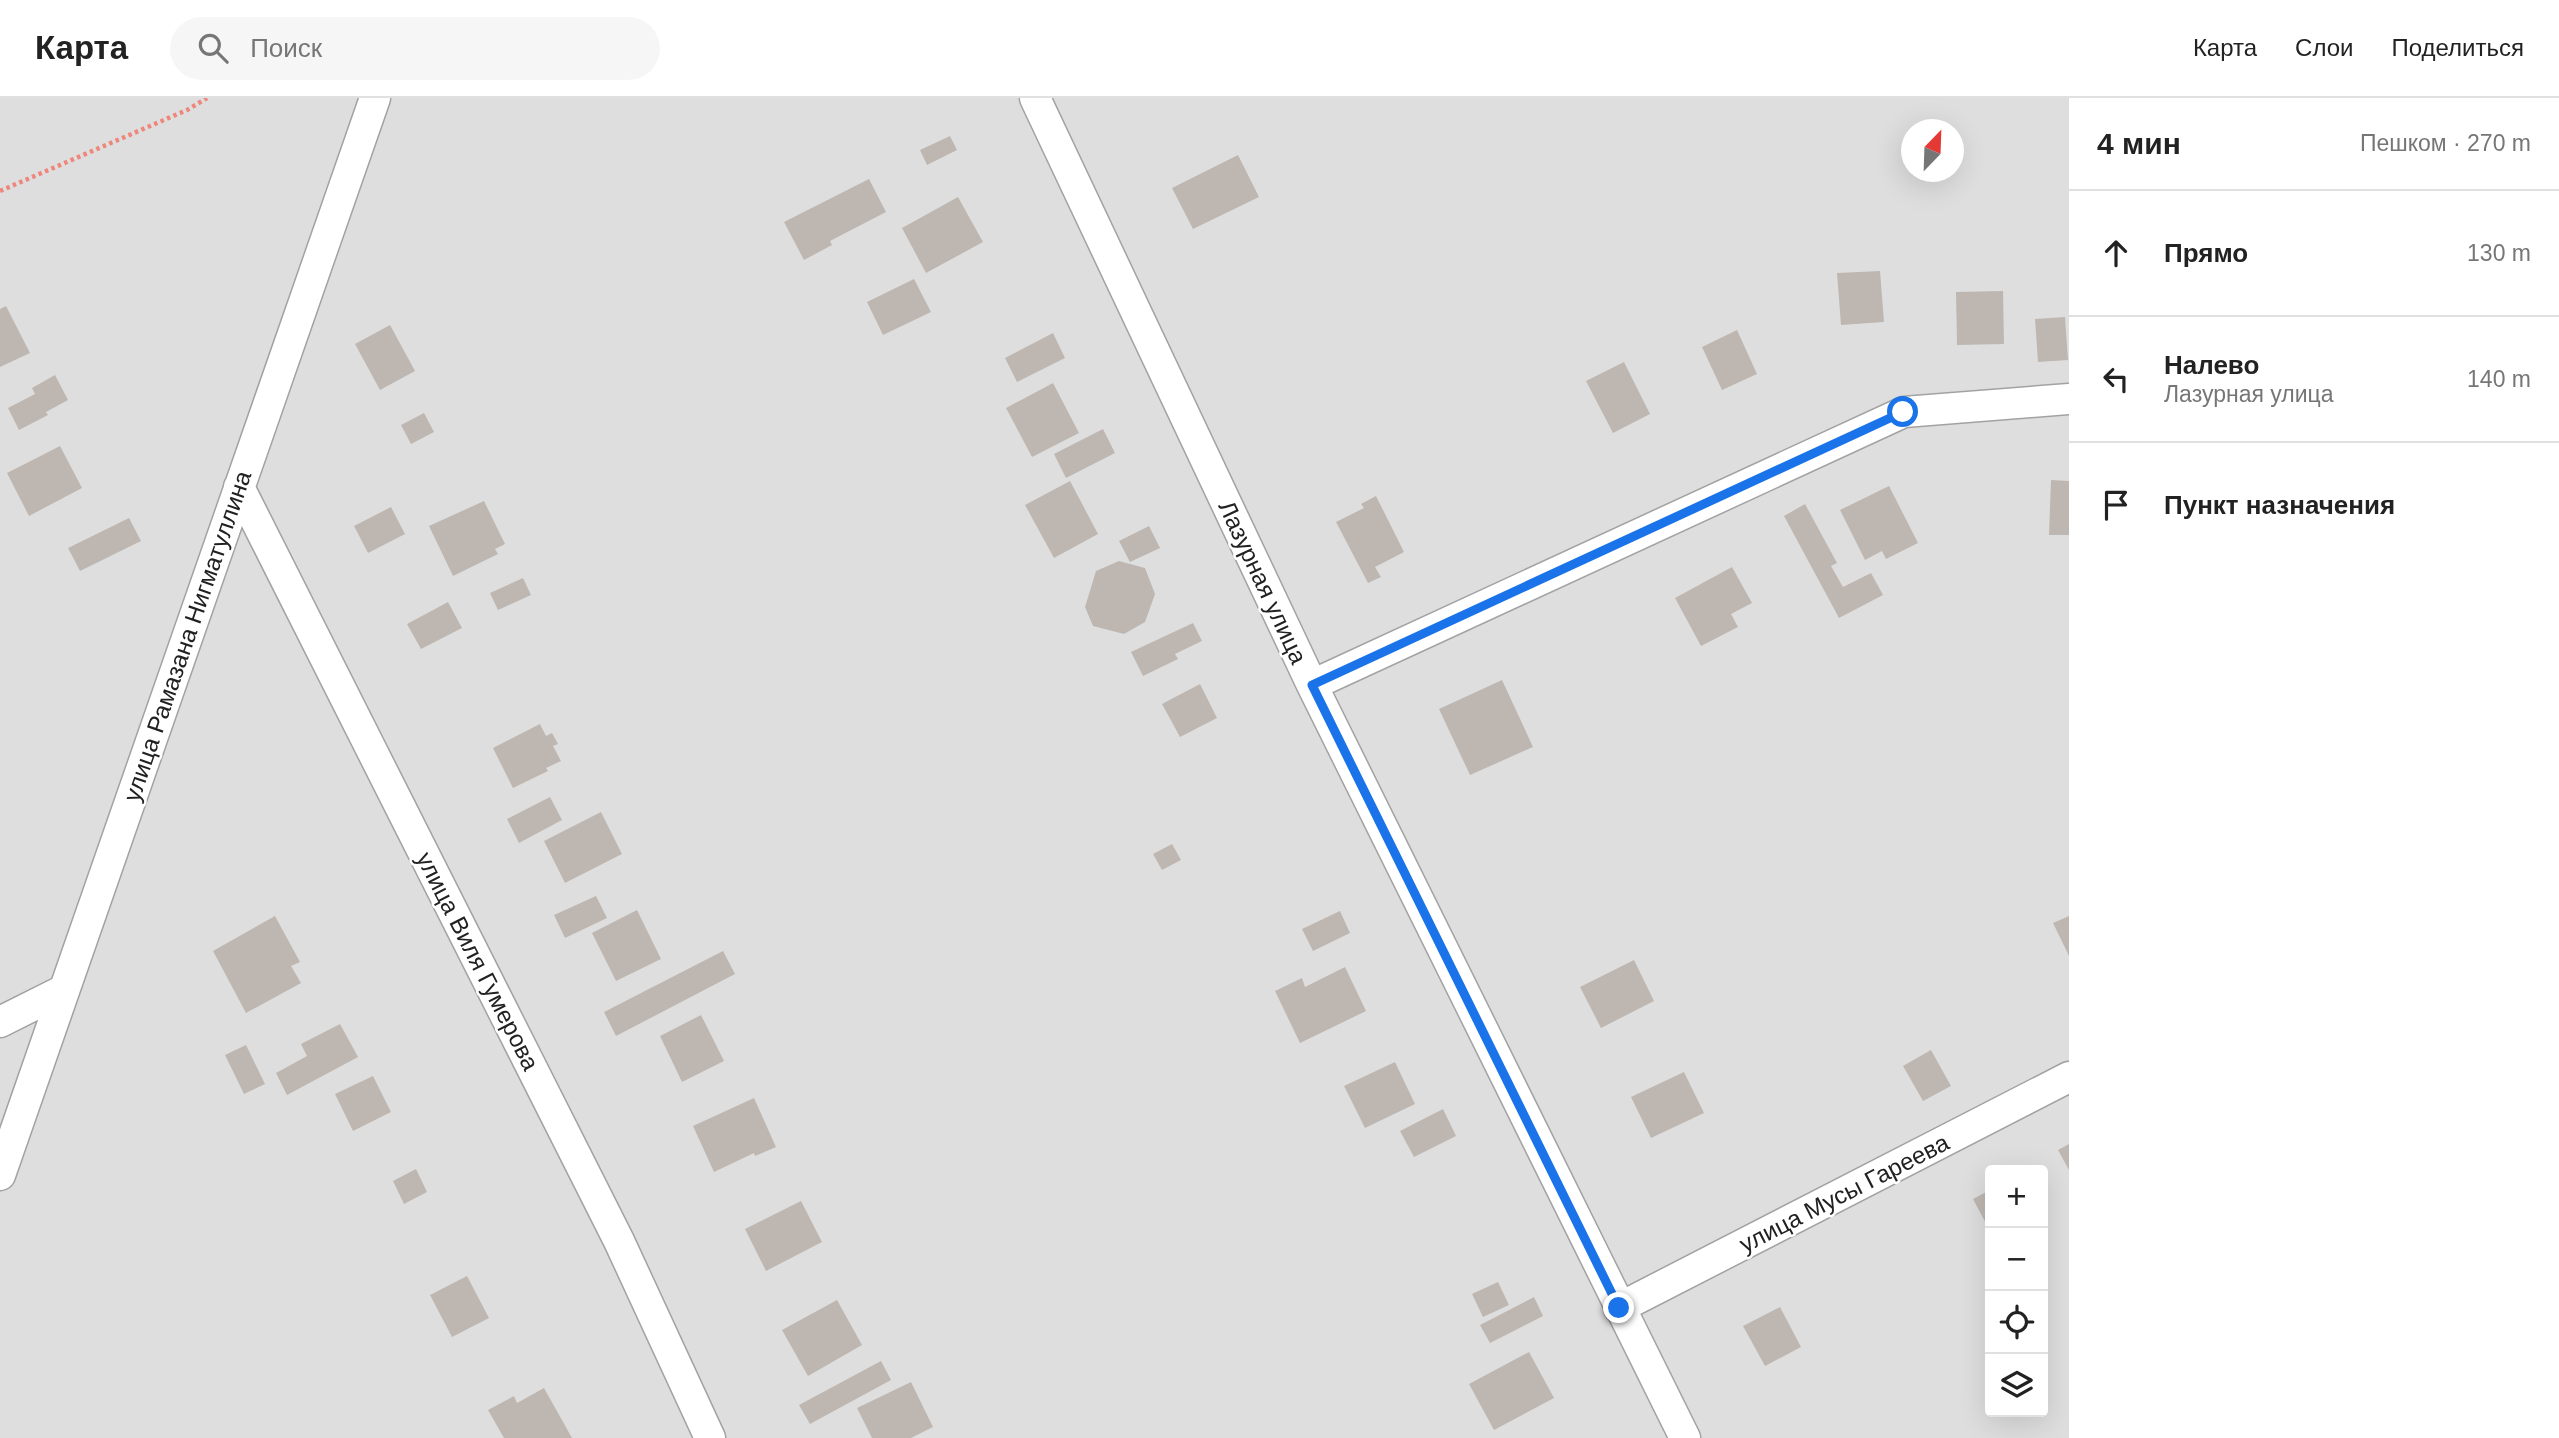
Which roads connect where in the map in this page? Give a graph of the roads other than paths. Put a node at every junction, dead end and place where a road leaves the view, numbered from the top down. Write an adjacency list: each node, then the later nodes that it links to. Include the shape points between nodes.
1 (375, 98): 4 (street, улица Рамазана Нигматуллина)
2 (1035, 98): 5 (street, Лазурная улица)
3 (2069, 400): 5 (street, via 1903,412)
4 (239, 487): 6 (street, улица Рамазана Нигматуллина); 11 (street, улица Виля Гумерова, via 619,1241)
5 (1312, 685): 10 (street, Лазурная улица)
6 (64, 990): 7 (street); 9 (street, улица Рамазана Нигматуллина)
7 (0, 1022)
8 (2069, 1077): 10 (street, улица Мусы Гареева)
9 (0, 1175)
10 (1619, 1308): 12 (street, Лазурная улица)
11 (710, 1438)
12 (1685, 1438)

